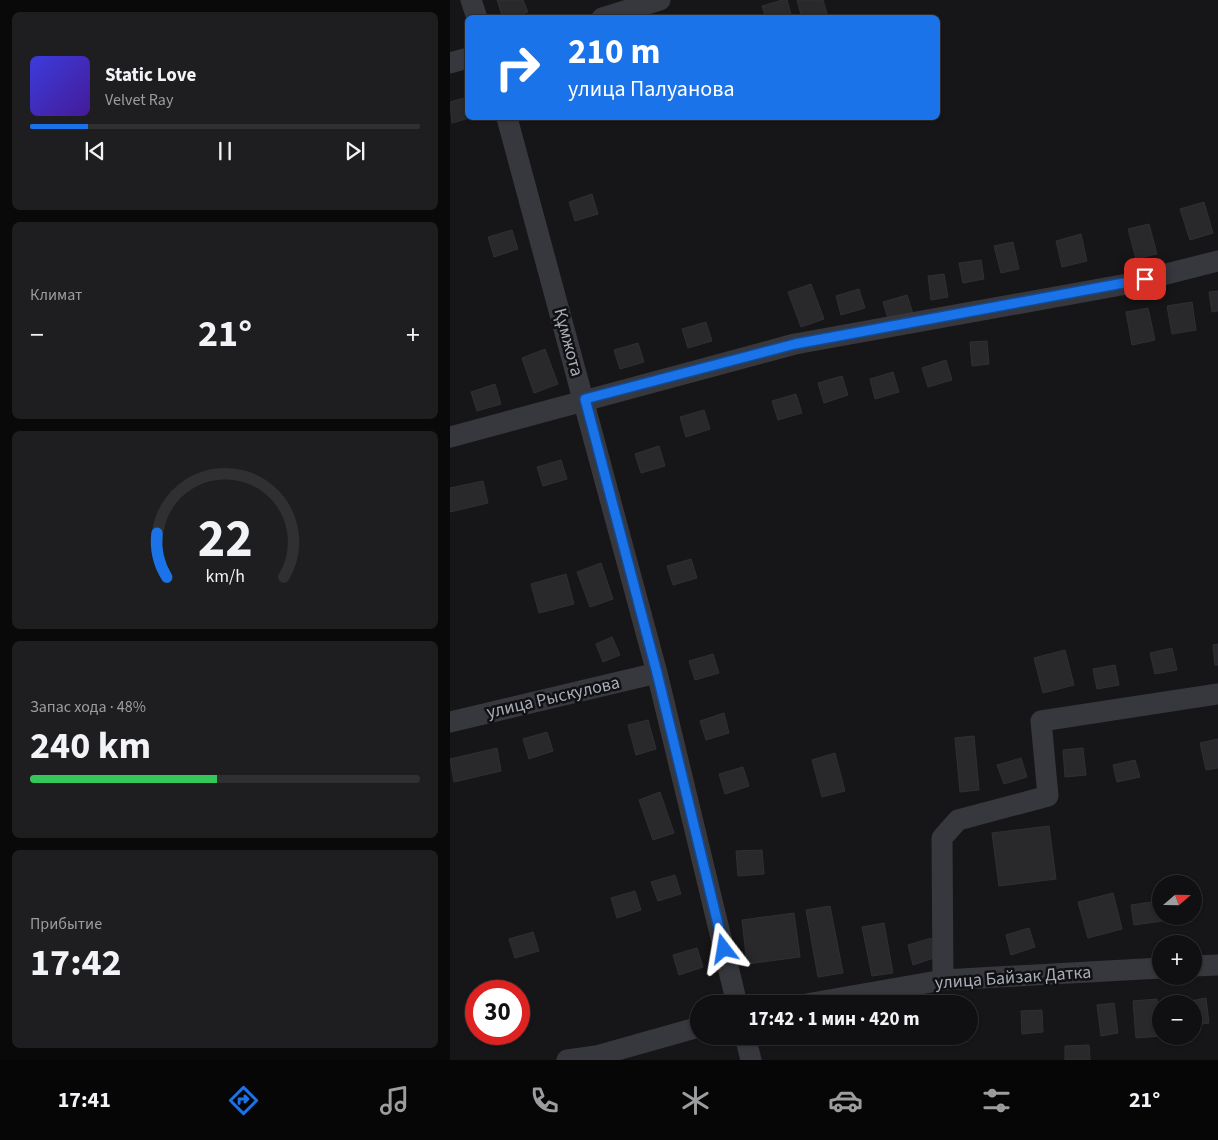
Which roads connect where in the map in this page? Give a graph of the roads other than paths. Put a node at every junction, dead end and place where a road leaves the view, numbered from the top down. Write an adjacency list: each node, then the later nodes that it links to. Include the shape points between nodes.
1 (471, 0): 3 (street)
2 (660, 0): 4 (street)
3 (476, 15)
4 (612, 15)
5 (465, 59): 6 (street)
6 (450, 63)
7 (508, 120): 9 (street, Құмжота)
8 (1218, 261): 9 (street, via 1127,284 795,344)
9 (585, 399): 10 (street); 11 (street, Құмжота)
10 (450, 437)
11 (657, 673): 13 (street, улица Рыскулова); 18 (street, Құмжота)
12 (1218, 694): 17 (street, via 1041,721 1048,796 958,820 942,838)
13 (450, 722)
14 (1218, 964): 15 (street)
15 (1202, 965)
16 (1152, 968): 17 (street, улица Байзак Датка)
17 (943, 980): 19 (street, улица Байзак Датка)
18 (735, 995)
19 (857, 995)
20 (690, 1030): 22 (street, via 596,1056)
21 (747, 1045): 23 (street)
22 (568, 1060)
23 (751, 1060)

